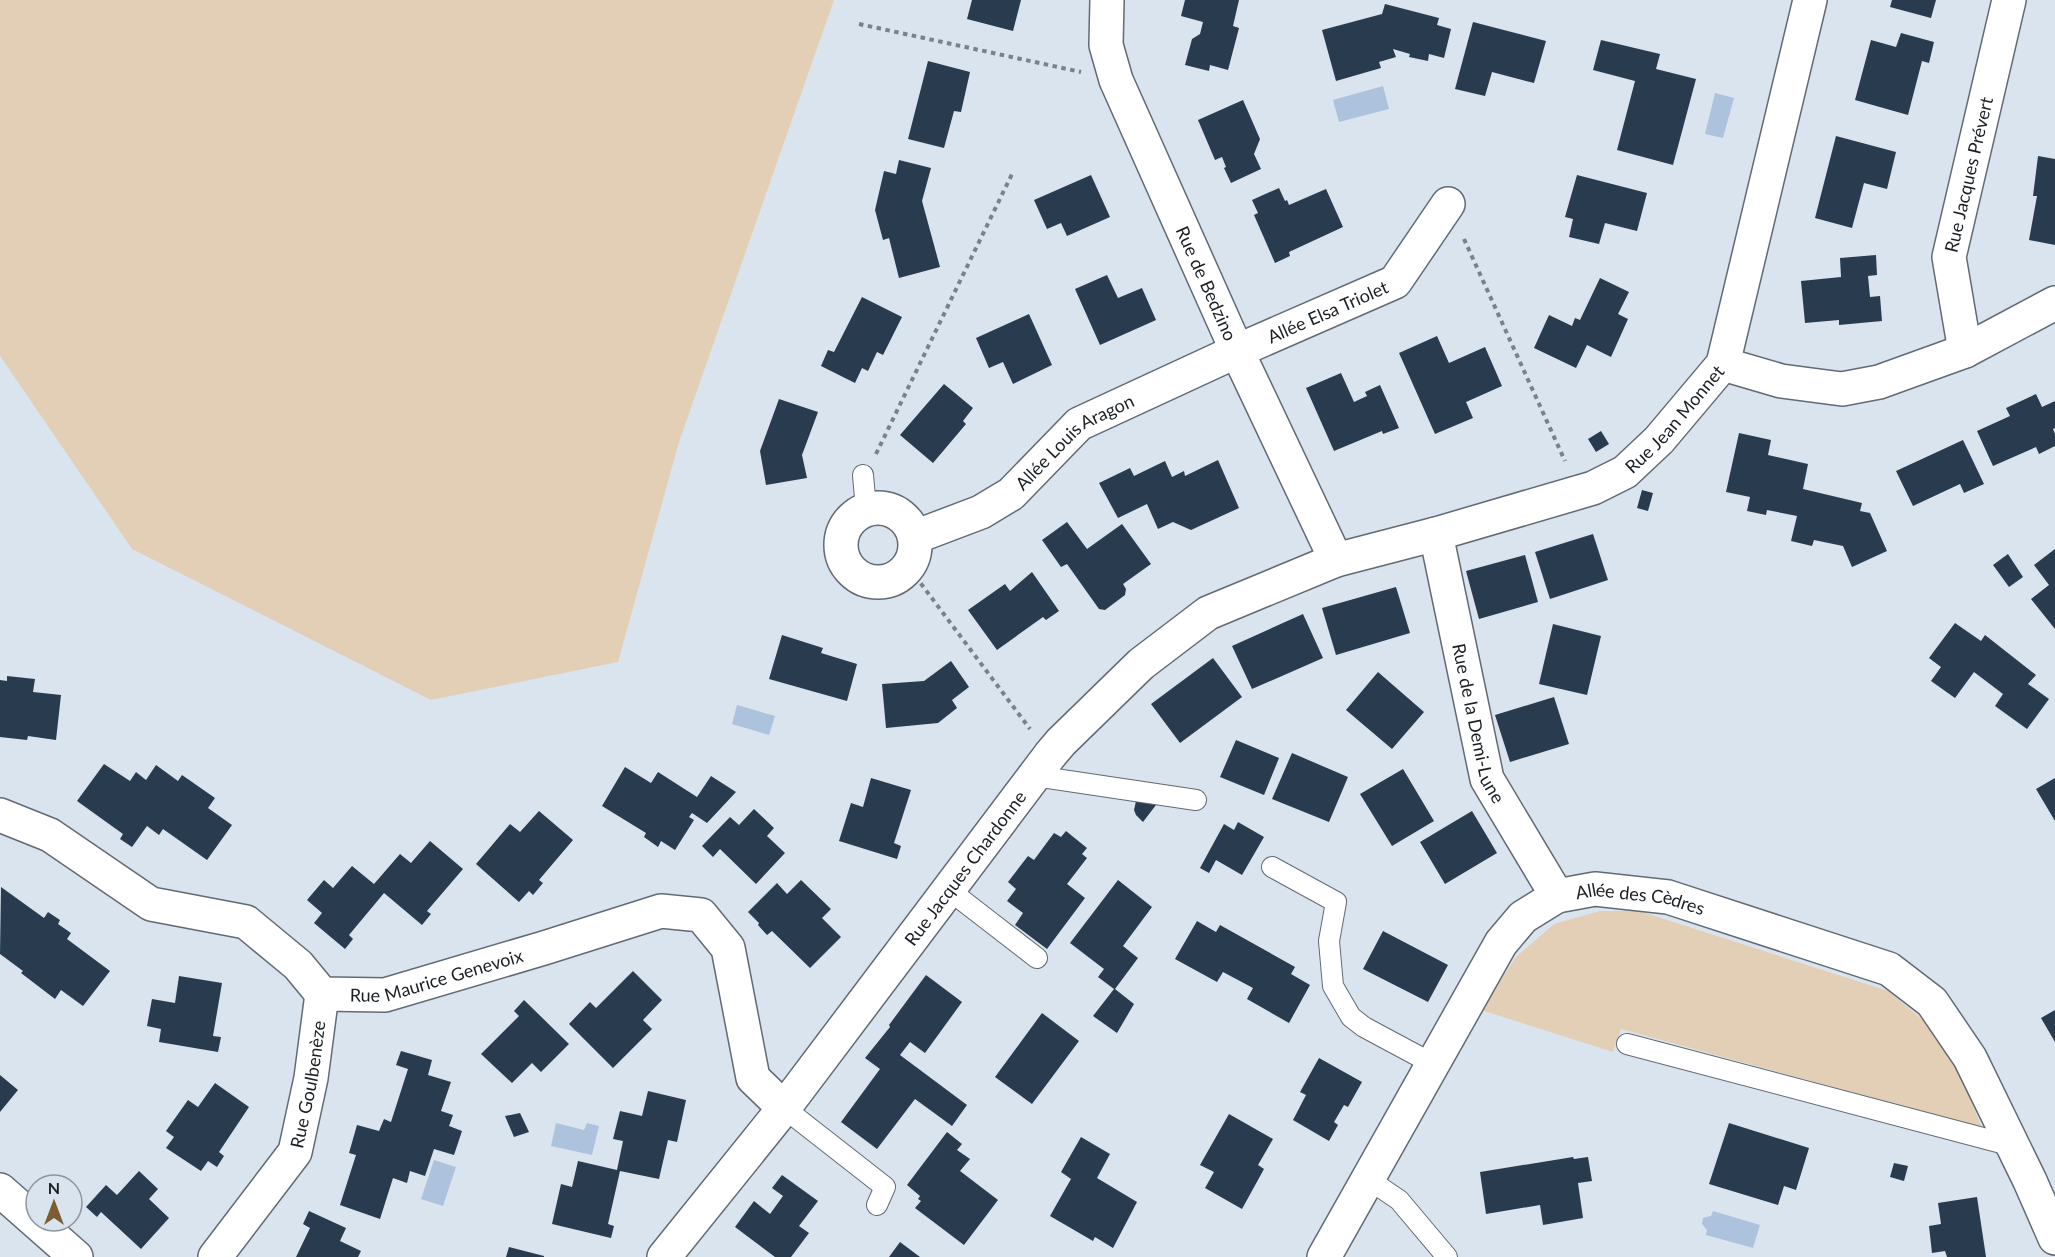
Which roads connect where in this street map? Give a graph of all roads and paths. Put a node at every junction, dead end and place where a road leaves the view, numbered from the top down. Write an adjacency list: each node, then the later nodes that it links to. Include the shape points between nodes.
1 (1107, 0): 5 (street, Rue de Bedzino, via 1107,45)
2 (1810, 0): 11 (street, Rue Jean Monnet)
3 (2009, 0): 10 (street, Rue Jacques Prévert, via 1949,257)
4 (859, 24): 5 (path)
5 (1116, 80): 9 (street, Rue de Bedzino)
6 (1013, 172): 12 (path, via 882,445)
7 (1448, 204): 9 (street, Allée Elsa Triolet, via 1395,282); 13 (path)
8 (2055, 303): 10 (street)
9 (1237, 351): 16 (street, Allée Louis Aragon, via 1079,424 1011,494); 17 (street, Rue de Bedzino)
10 (1965, 351): 11 (street, via 1879,382 1842,389 1781,381)
11 (1723, 364): 13 (street, Rue Jean Monnet, via 1659,440 1625,472)
12 (863, 475): 14 (lane)
13 (1579, 492): 15 (street, Rue Jean Monnet)
14 (866, 509): 16 (street, via 878,507 902,516 910,525); 16 (street, Allée Louis Aragon, via 854,515 841,536 844,561 852,572 875,582 887,581 899,576)
15 (1436, 534): 17 (street, Rue Jean Monnet); 23 (street, Rue de la Demi-Lune, via 1487,779)
16 (911, 552): 18 (path)
17 (1336, 560): 18 (street, Rue Jacques Chardonne, via 1208,613 1141,664 1061,742)
18 (1042, 766): 19 (lane); 22 (street, Rue Jacques Chardonne)
19 (1196, 800)
20 (0, 814): 25 (street, Rue Maurice Genevoix, via 50,835 151,904 246,922 298,965)
21 (1272, 867): 27 (lane, via 1336,902 1329,941 1333,986 1351,1017)
22 (949, 890): 24 (lane); 28 (street, Rue Jacques Chardonne)
23 (1557, 896): 27 (street, Allée des Cèdres, via 1522,917 1501,943); 29 (street, Allée des Cèdres, via 1595,889 1668,897 1889,969 1932,1002 1970,1058)
24 (1037, 958)
25 (322, 994): 28 (street, Rue Maurice Genevoix, via 385,995 661,911 701,915 728,948 753,1078); 36 (street, Rue Goulbenèze, via 311,1078 295,1152)
26 (1627, 1044): 29 (lane)
27 (1432, 1064): 31 (street, Allée des Cèdres)
28 (784, 1108): 33 (lane, via 885,1187); 37 (street, Rue Jacques Chardonne)
29 (2013, 1146): 30 (street, Allée des Cèdres)
30 (2043, 1176): 34 (street, Allée des Cèdres)
31 (1368, 1179): 38 (street, Allée des Cèdres); 39 (lane, via 1399,1200)
32 (0, 1190): 35 (street)
33 (877, 1205)
34 (2055, 1238)
35 (76, 1257)
36 (215, 1257)
37 (664, 1257)
38 (1324, 1257)
39 (1447, 1257)

